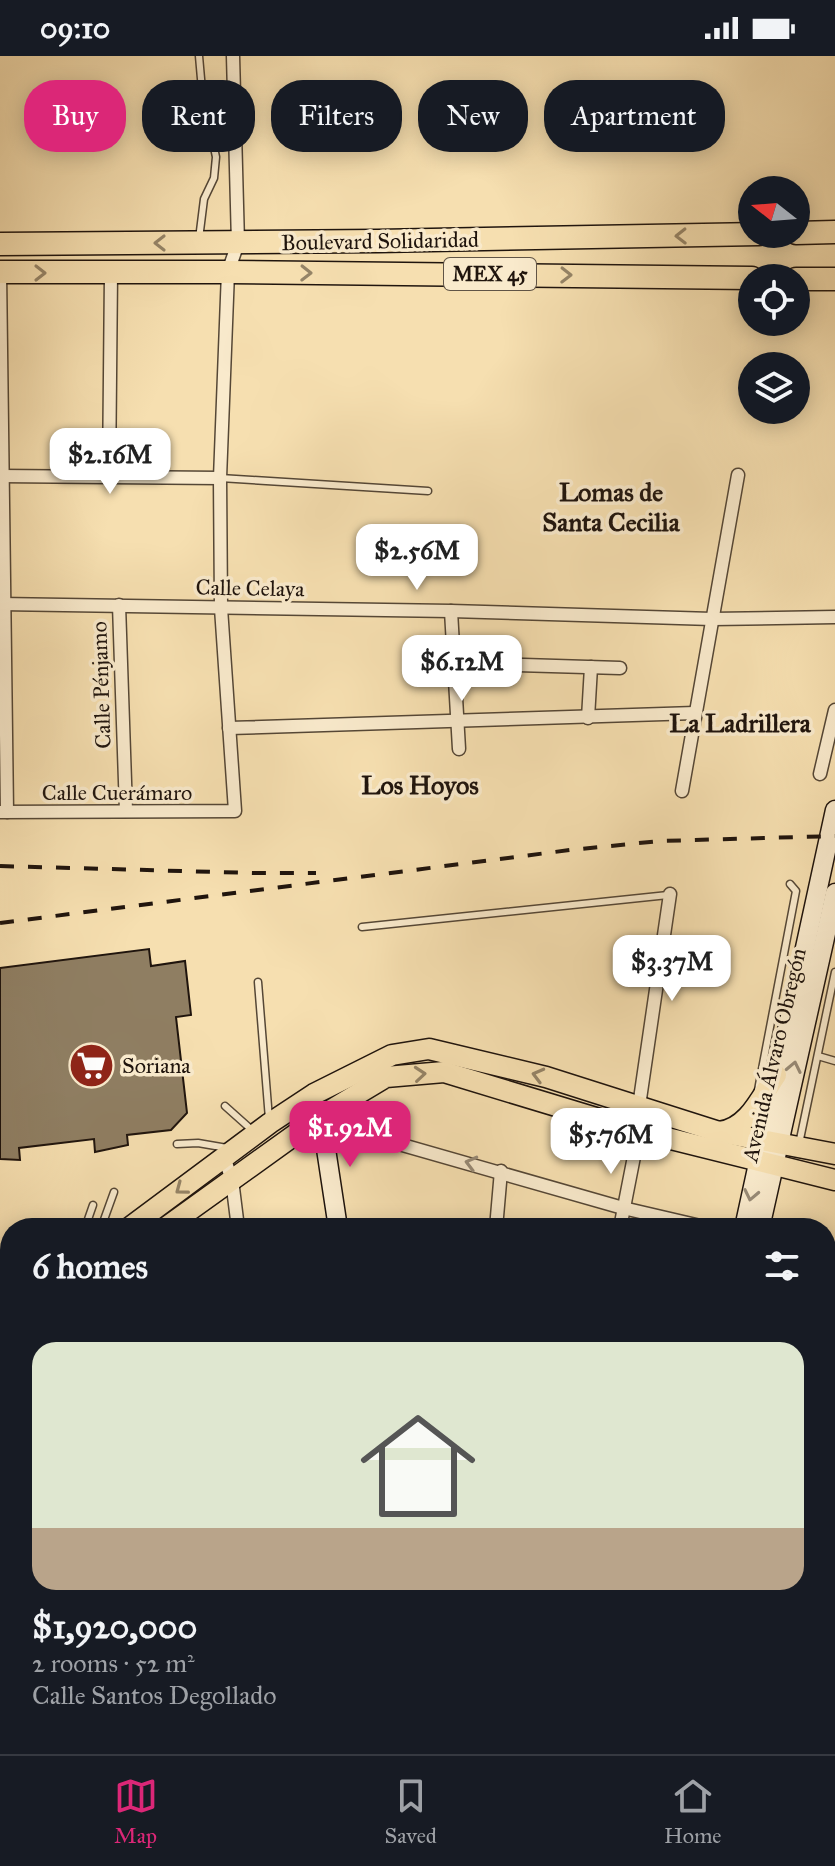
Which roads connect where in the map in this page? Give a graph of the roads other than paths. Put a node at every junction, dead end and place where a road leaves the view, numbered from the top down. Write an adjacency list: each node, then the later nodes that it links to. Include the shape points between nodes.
1 (199, 56): 6 (lane, via 216,157)
2 (233, 56): 7 (street)
3 (835, 232): 4 (highway)
4 (810, 233)
5 (738, 234): 7 (highway, Boulevard Solidaridad / MEX 45, one-way to 7)
6 (199, 243): 7 (highway, Boulevard Solidaridad / MEX 45); 8 (highway, Boulevard Solidaridad / MEX 45, one-way to 8)
7 (238, 243): 10 (street)
8 (0, 244)
9 (0, 272): 11 (highway, Boulevard Solidaridad / MEX 45, one-way to 11); 16 (street)
10 (228, 272): 11 (highway, Boulevard Solidaridad / MEX 45); 12 (highway, Boulevard Solidaridad / MEX 45, one-way to 12); 18 (street)
11 (111, 273): 17 (street)
12 (738, 278)
13 (810, 279): 14 (highway)
14 (835, 279)
15 (738, 475): 25 (street)
16 (2, 476): 17 (street); 20 (street)
17 (109, 478): 18 (street)
18 (220, 478): 19 (lane); 22 (street)
19 (428, 491)
20 (3, 604): 21 (street, Calle Celaya); 39 (street)
21 (119, 605): 22 (street, Calle Celaya); 38 (street, Calle Pénjamo)
22 (221, 608): 23 (street, Calle Celaya); 33 (street)
23 (451, 611): 25 (street, Calle Celaya); 26 (street)
24 (835, 617): 25 (street, Calle Celaya)
25 (712, 619): 30 (street)
26 (454, 663): 27 (street); 32 (street)
27 (591, 667): 28 (street); 31 (street)
28 (620, 668)
29 (835, 710): 35 (street)
30 (695, 713): 31 (street); 36 (street)
31 (588, 718): 32 (street)
32 (457, 721): 33 (street); 34 (street)
33 (229, 728): 38 (street, Calle Cuerámaro, via 235,811)
34 (459, 749)
35 (820, 774)
36 (682, 791)
37 (835, 810): 48 (street, Avenida Álvaro Obregón)
38 (126, 811): 39 (street, Calle Cuerámaro)
39 (4, 812)
40 (790, 884): 51 (lane, via 796,891)
41 (835, 893): 57 (street, Avenida Álvaro Obregón, one-way to 41)
42 (670, 894): 43 (lane); 50 (street)
43 (362, 927)
44 (835, 972): 46 (lane)
45 (258, 982): 53 (lane)
46 (818, 1056): 47 (lane); 57 (lane)
47 (835, 1061)
48 (776, 1075): 51 (main road); 57 (street, Avenida Álvaro Obregón)
49 (225, 1106): 53 (lane)
50 (639, 1106): 53 (main road, one-way to 53, via 429,1049 392,1055 361,1068); 55 (main road)
51 (754, 1109): 55 (main road, via 739,1125)
52 (321, 1119): 54 (main road, one-way to 54, via 386,1077 444,1072); 61 (street, one-way to 52); 62 (main road); 72 (street)
53 (263, 1128): 58 (main road)
54 (639, 1131): 60 (main road); 66 (street)
55 (719, 1132): 57 (main road)
56 (177, 1144): 58 (lane, via 198,1143)
57 (780, 1144): 59 (main road); 60 (street, Avenida Álvaro Obregón)
58 (229, 1153): 62 (street); 69 (main road, one-way to 69)
59 (835, 1154)
60 (766, 1165): 63 (main road); 76 (street, Avenida Álvaro Obregón, one-way to 76); 77 (street, Avenida Álvaro Obregón)
61 (501, 1171): 66 (street); 73 (street)
62 (232, 1180): 70 (main road); 71 (street)
63 (835, 1180)
64 (114, 1192): 68 (lane)
65 (93, 1205): 67 (lane)
66 (623, 1208): 74 (street); 75 (street)
67 (88, 1218)
68 (105, 1218)
69 (142, 1218)
70 (179, 1218)
71 (237, 1218)
72 (336, 1218)
73 (497, 1218)
74 (622, 1218)
75 (666, 1218)
76 (747, 1218)
77 (761, 1218)

